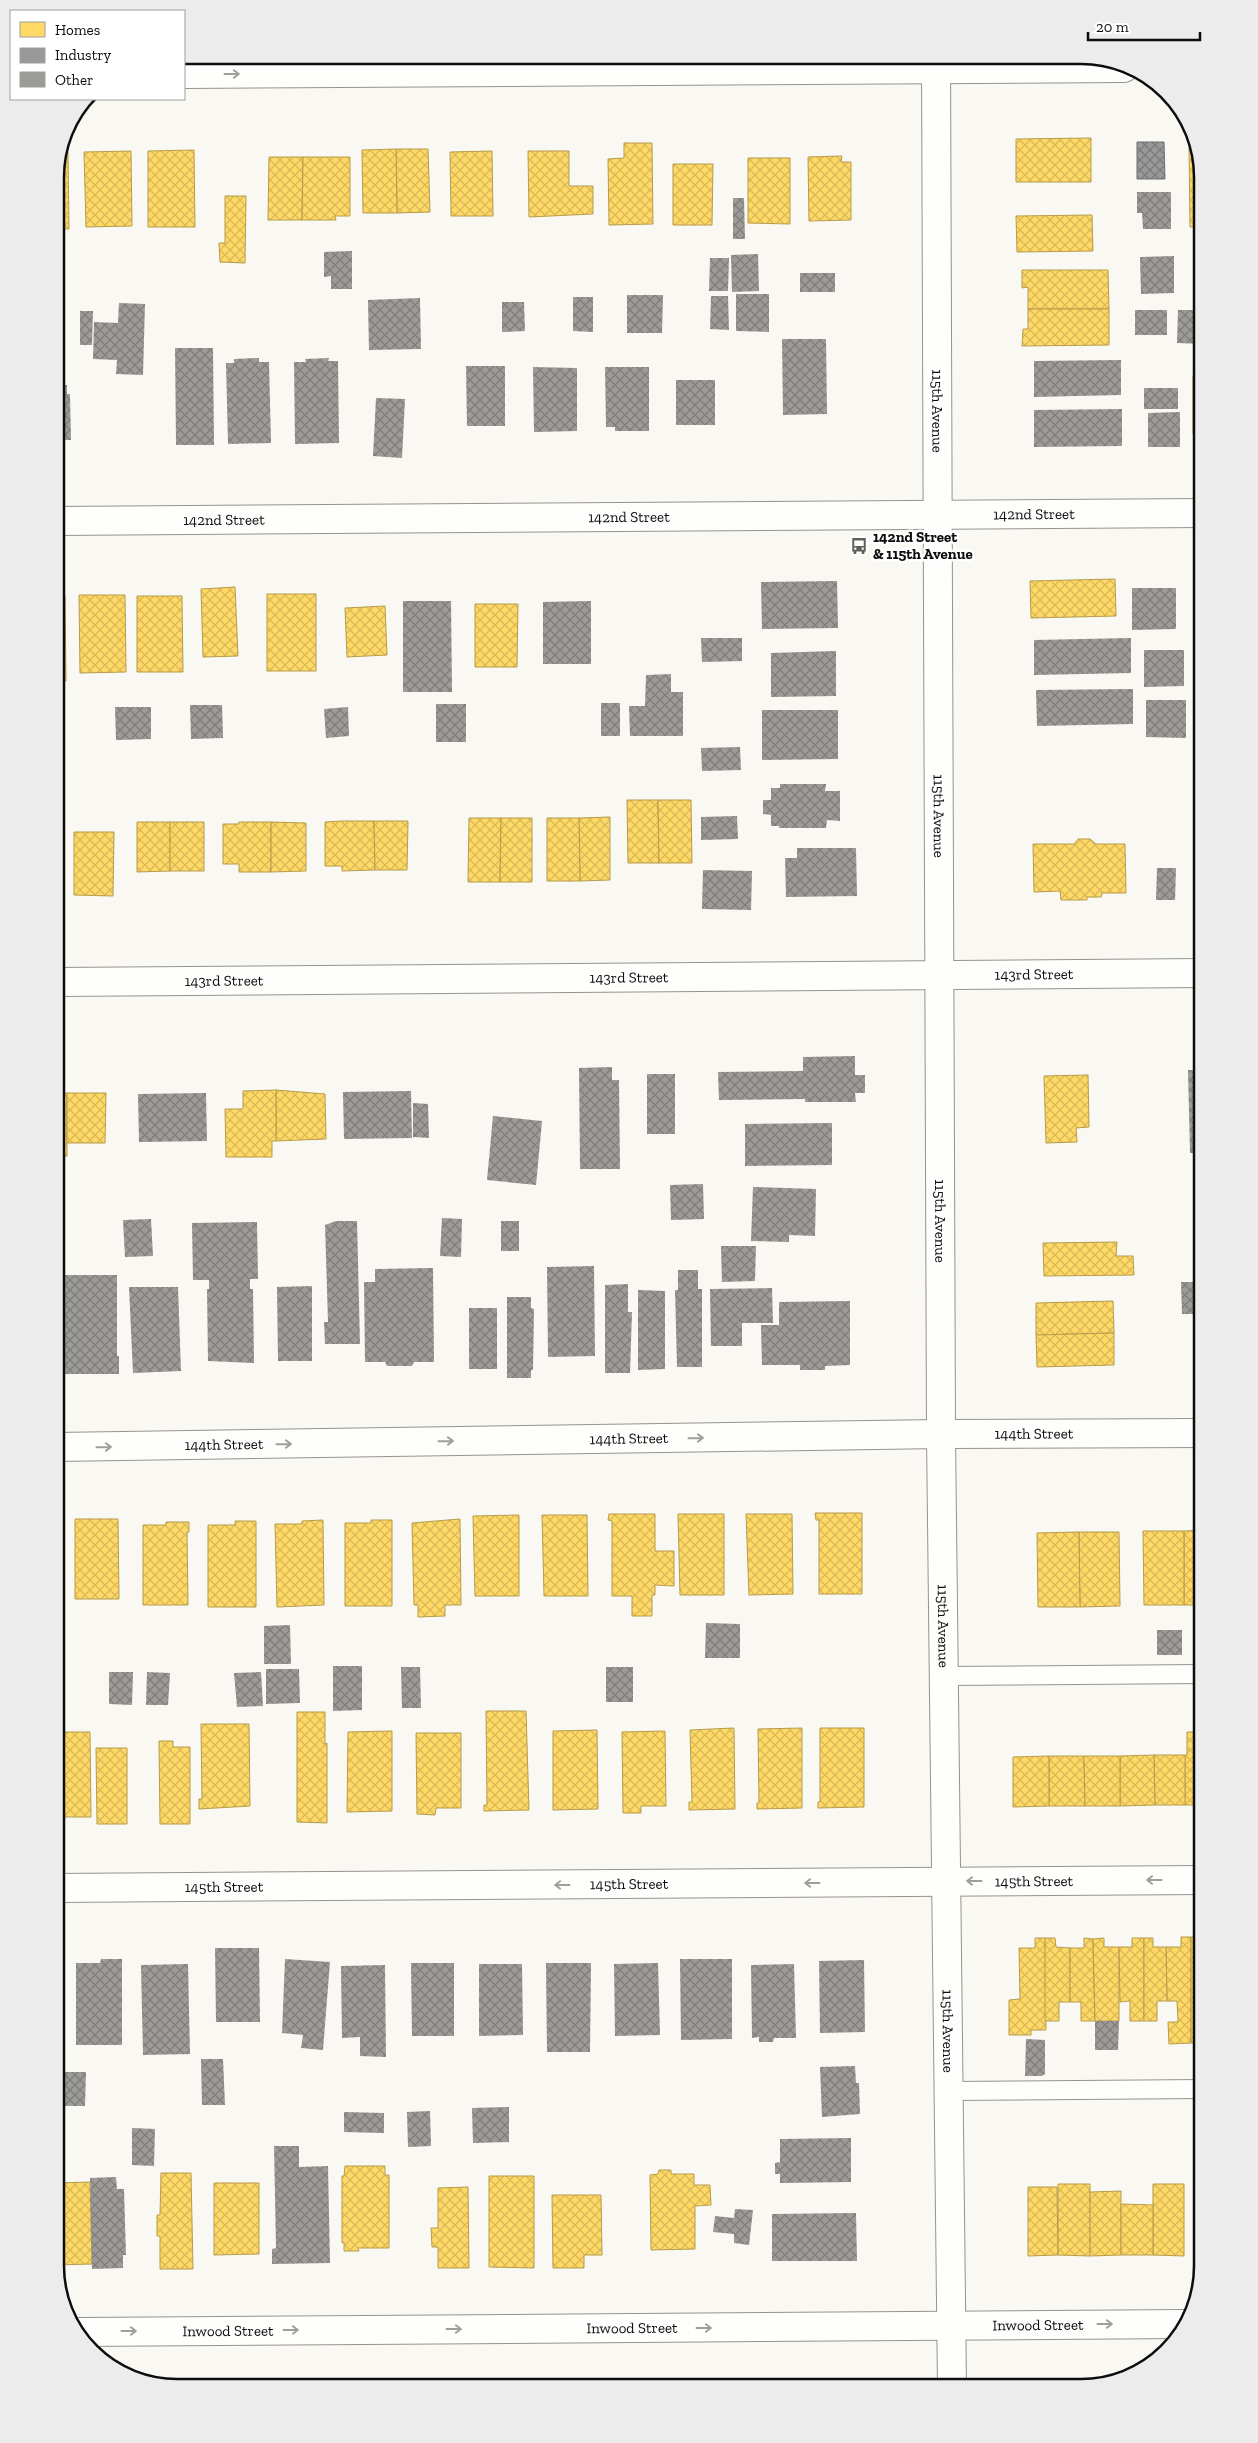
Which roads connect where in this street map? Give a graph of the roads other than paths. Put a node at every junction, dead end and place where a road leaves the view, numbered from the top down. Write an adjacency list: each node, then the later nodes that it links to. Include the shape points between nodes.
1 (868, 64): 5 (street, one-way to 1)
2 (936, 64): 7 (street, 115th Avenue)
3 (974, 64): 4 (street)
4 (1108, 68)
5 (185, 74)
6 (1194, 513): 7 (street, 142nd Street)
7 (937, 514): 8 (street, 142nd Street); 10 (street, 115th Avenue)
8 (64, 521)
9 (1194, 973): 10 (street, 143rd Street)
10 (938, 975): 11 (street, 143rd Street); 13 (street, 115th Avenue)
11 (64, 982)
12 (1194, 1433): 13 (street, 144th Street)
13 (940, 1434): 14 (street, 144th Street, one-way to 13); 16 (street, 115th Avenue)
14 (64, 1448)
15 (1194, 1674): 16 (lane)
16 (943, 1676): 18 (street, 115th Avenue)
17 (1194, 1880): 18 (street, 145th Street, one-way to 18)
18 (945, 1882): 19 (street, 145th Street, one-way to 19); 21 (street, 115th Avenue)
19 (64, 1888)
20 (1194, 2089): 21 (lane)
21 (948, 2091): 23 (street, 115th Avenue)
22 (1178, 2324): 23 (street, Inwood Street, one-way to 22)
23 (951, 2326): 24 (street, Inwood Street, one-way to 23); 25 (street, 115th Avenue)
24 (85, 2332)
25 (952, 2379)

